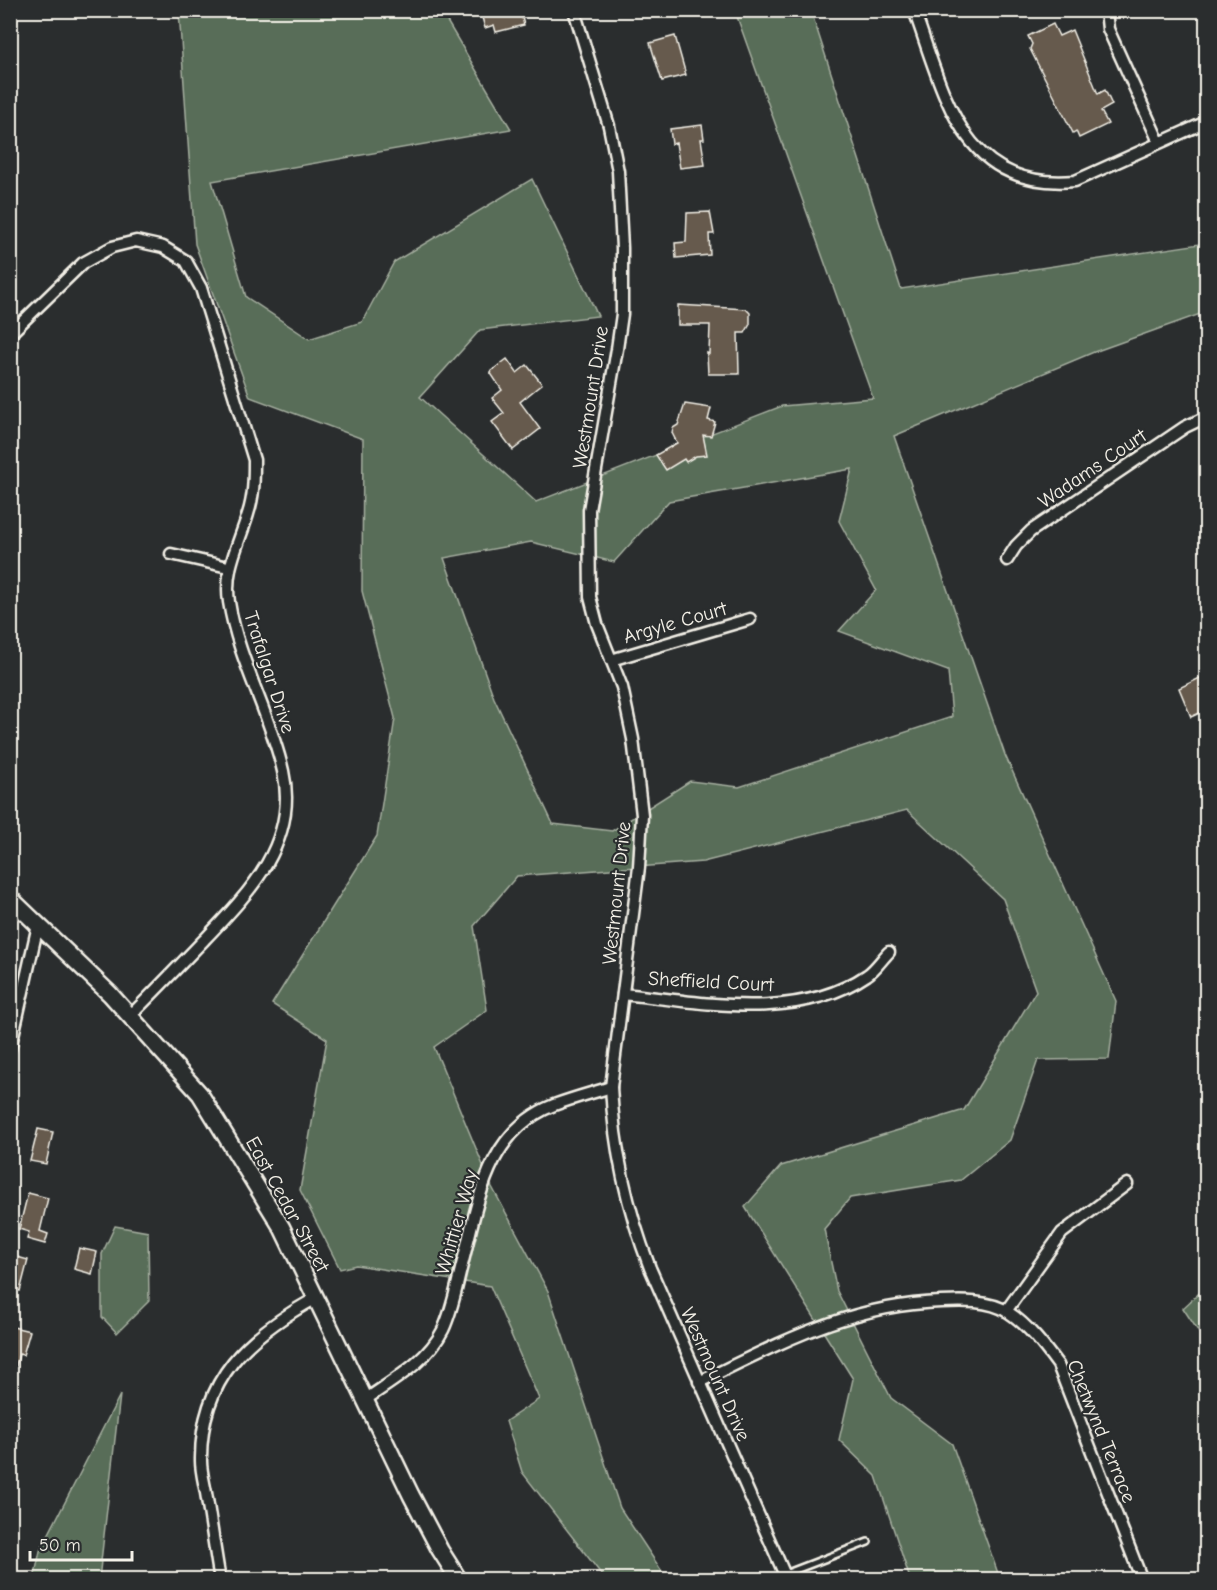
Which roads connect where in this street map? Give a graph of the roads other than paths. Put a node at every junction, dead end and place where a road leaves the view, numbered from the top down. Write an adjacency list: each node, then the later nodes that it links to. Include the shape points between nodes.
1 (574, 10): 12 (street, Westmount Drive, via 609,126 622,248 622,314 589,510 590,597)
2 (914, 10): 5 (street, via 958,126 984,157 1002,169 1036,181 1075,182)
3 (1106, 10): 5 (street, via 1108,29)
4 (1206, 122): 5 (street)
5 (1159, 142)
6 (10, 334): 10 (street, Trafalgar Drive, via 75,270 112,247 136,240 164,247 186,261 201,288 254,460 254,489 248,514)
7 (1206, 417): 9 (street, Wadams Court, via 1031,531)
8 (171, 554): 10 (street)
9 (1007, 560)
10 (228, 567): 17 (street, Trafalgar Drive, via 229,601 241,647 283,771 283,826 270,862 249,893)
11 (750, 619): 12 (street, Argyle Court)
12 (611, 660): 16 (street, Westmount Drive, via 622,687 633,740 642,815)
13 (10, 898): 14 (main road, East Cedar Street)
14 (38, 926): 17 (main road, East Cedar Street); 18 (street)
15 (889, 952): 16 (street, Sheffield Court, via 868,975 839,990 783,1004 717,1004)
16 (623, 994): 19 (street, Westmount Drive)
17 (131, 1015): 21 (main road, East Cedar Street, via 200,1094 282,1228)
18 (10, 1049)
19 (611, 1087): 23 (street, Westmount Drive, via 618,1149 636,1233); 24 (street, Whittier Way, via 553,1106 506,1138 492,1160 482,1189 443,1330 416,1363)
20 (1127, 1184): 22 (street, via 1062,1233)
21 (316, 1298): 24 (main road, East Cedar Street); 27 (street, via 281,1317 240,1351 209,1404 201,1462)
22 (1006, 1311): 23 (street, Chetwynd Terrace, via 967,1300 909,1303 858,1313); 29 (street, Chetwynd Terrace, via 1043,1345 1058,1365)
23 (699, 1382): 26 (street, Westmount Drive)
24 (365, 1400): 28 (main road, East Cedar Street)
25 (868, 1542): 26 (lane)
26 (786, 1577)
27 (220, 1580)
28 (459, 1580)
29 (1142, 1580)

